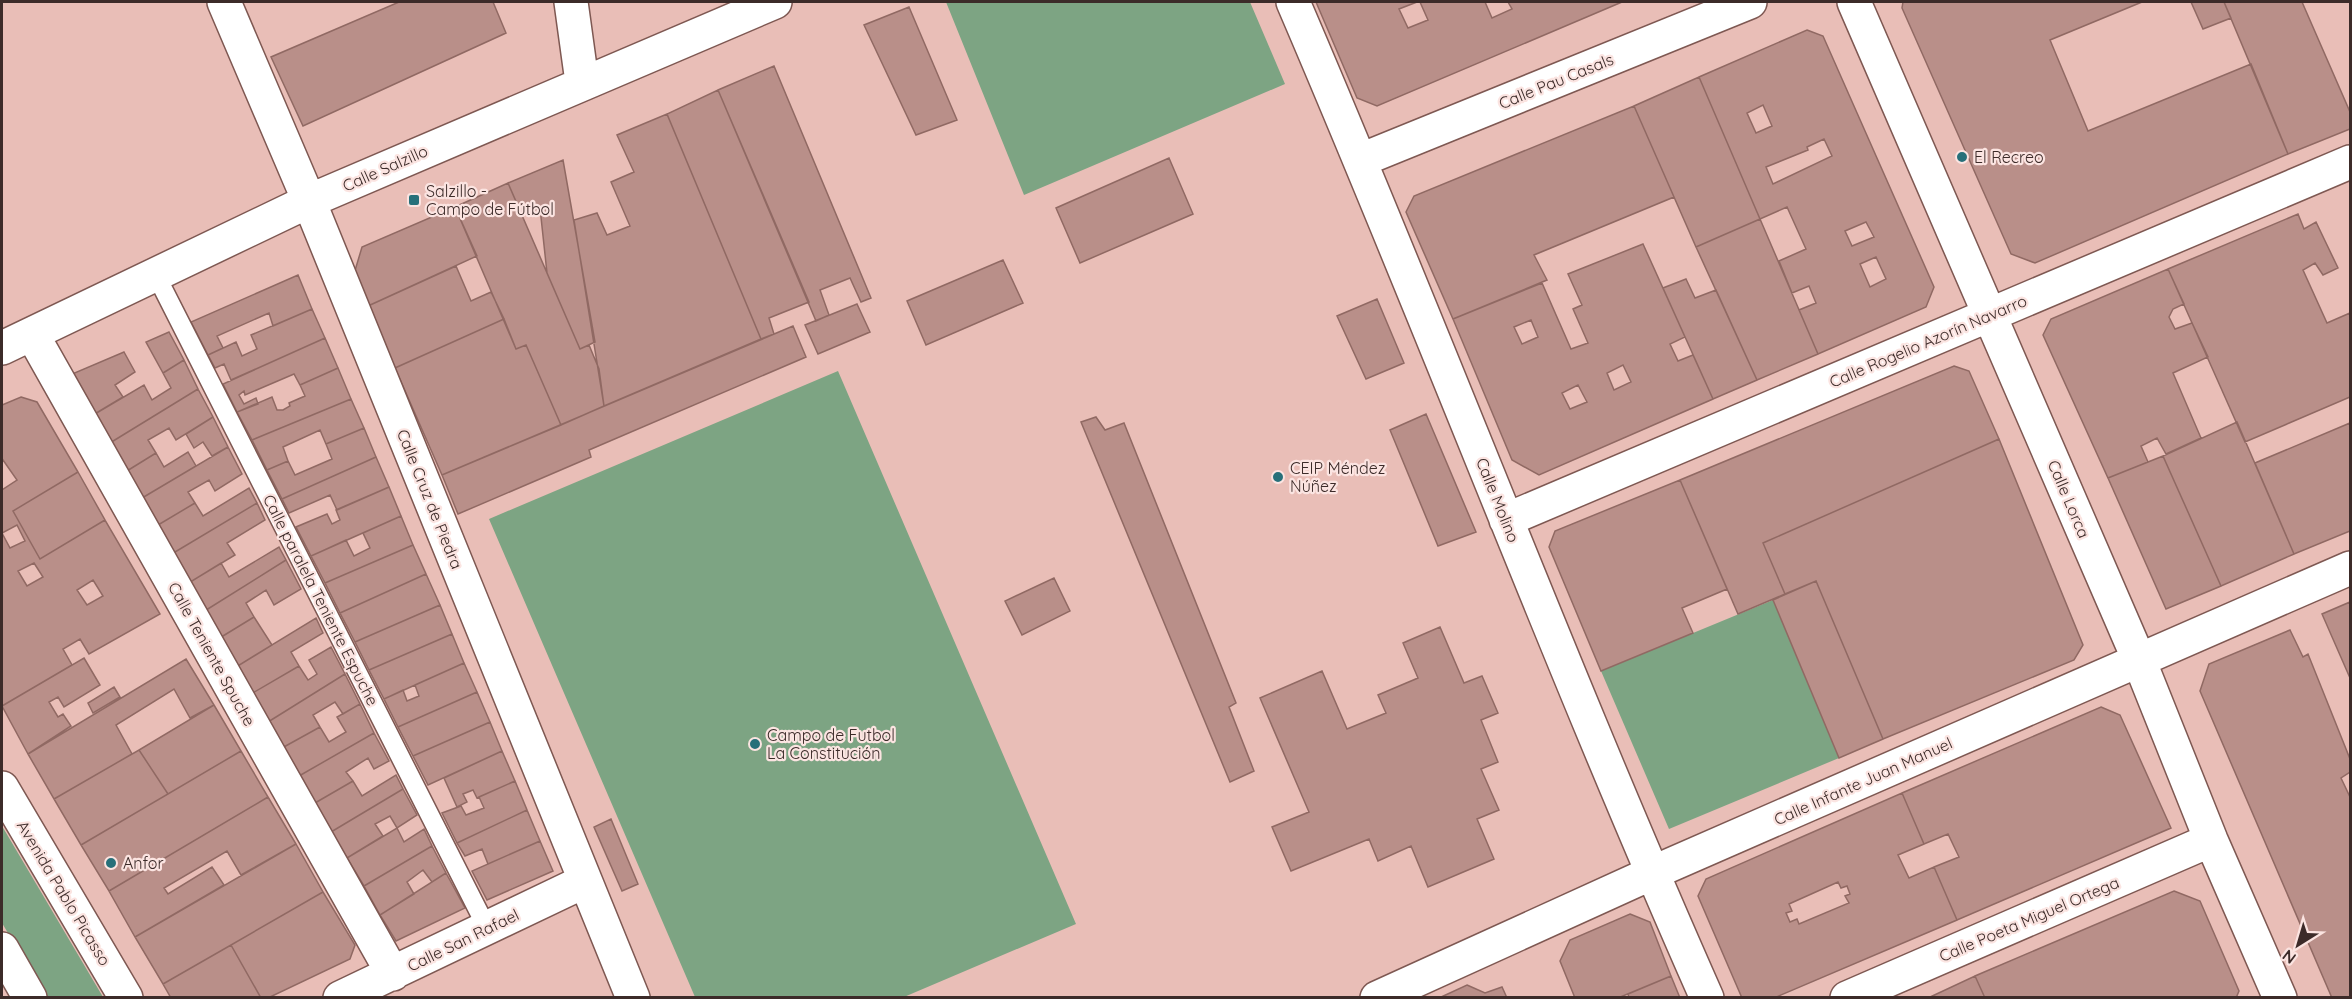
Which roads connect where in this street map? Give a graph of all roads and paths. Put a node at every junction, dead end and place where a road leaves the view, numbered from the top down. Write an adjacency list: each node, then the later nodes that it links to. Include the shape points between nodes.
1 (224, 2): 10 (street, Calle Cruz de Piedra)
2 (571, 2): 7 (street)
3 (775, 2): 7 (street, Calle Salzillo)
4 (1293, 2): 8 (street, Calle Molino)
5 (1750, 2): 8 (street, Calle Pau Casals)
6 (1854, 2): 12 (street, Calle Lorca)
7 (582, 82): 10 (street, Calle Salzillo)
8 (1361, 160): 15 (street, Calle Molino)
9 (2350, 162): 12 (street, Calle Rogelio Azorín Navarro)
10 (309, 201): 11 (street, Calle Salzillo); 21 (street, Calle Cruz de Piedra)
11 (155, 273): 13 (street, Calle Salzillo); 22 (lane, Calle paralela Teniente Espuche)
12 (1990, 315): 15 (street, Calle Rogelio Azorín Navarro); 17 (street, Calle Lorca)
13 (32, 334): 14 (street, Calle Salzillo); 24 (street, Calle Teniente Spuche)
14 (2, 348)
15 (1506, 520): 20 (street, Calle Molino)
16 (2350, 568): 17 (street, Calle Infante Juan Manuel)
17 (2139, 660): 19 (street, Calle Lorca); 20 (street, Calle Infante Juan Manuel)
18 (2, 788): 26 (street, Avenida Pablo Picasso)
19 (2211, 840): 31 (street, Calle Poeta Miguel Ortega); 32 (street, Calle Lorca)
20 (1652, 873): 29 (street, Calle Infante Juan Manuel); 30 (street, Calle Molino)
21 (585, 881): 22 (street, Calle San Rafael); 28 (street, Calle Cruz de Piedra)
22 (487, 928): 24 (street, Calle San Rafael)
23 (2, 949): 25 (street)
24 (393, 974): 27 (street, Calle San Rafael)
25 (30, 998)
26 (126, 998)
27 (340, 998)
28 (633, 998)
29 (1377, 998)
30 (1707, 998)
31 (1847, 998)
32 (2280, 998)

